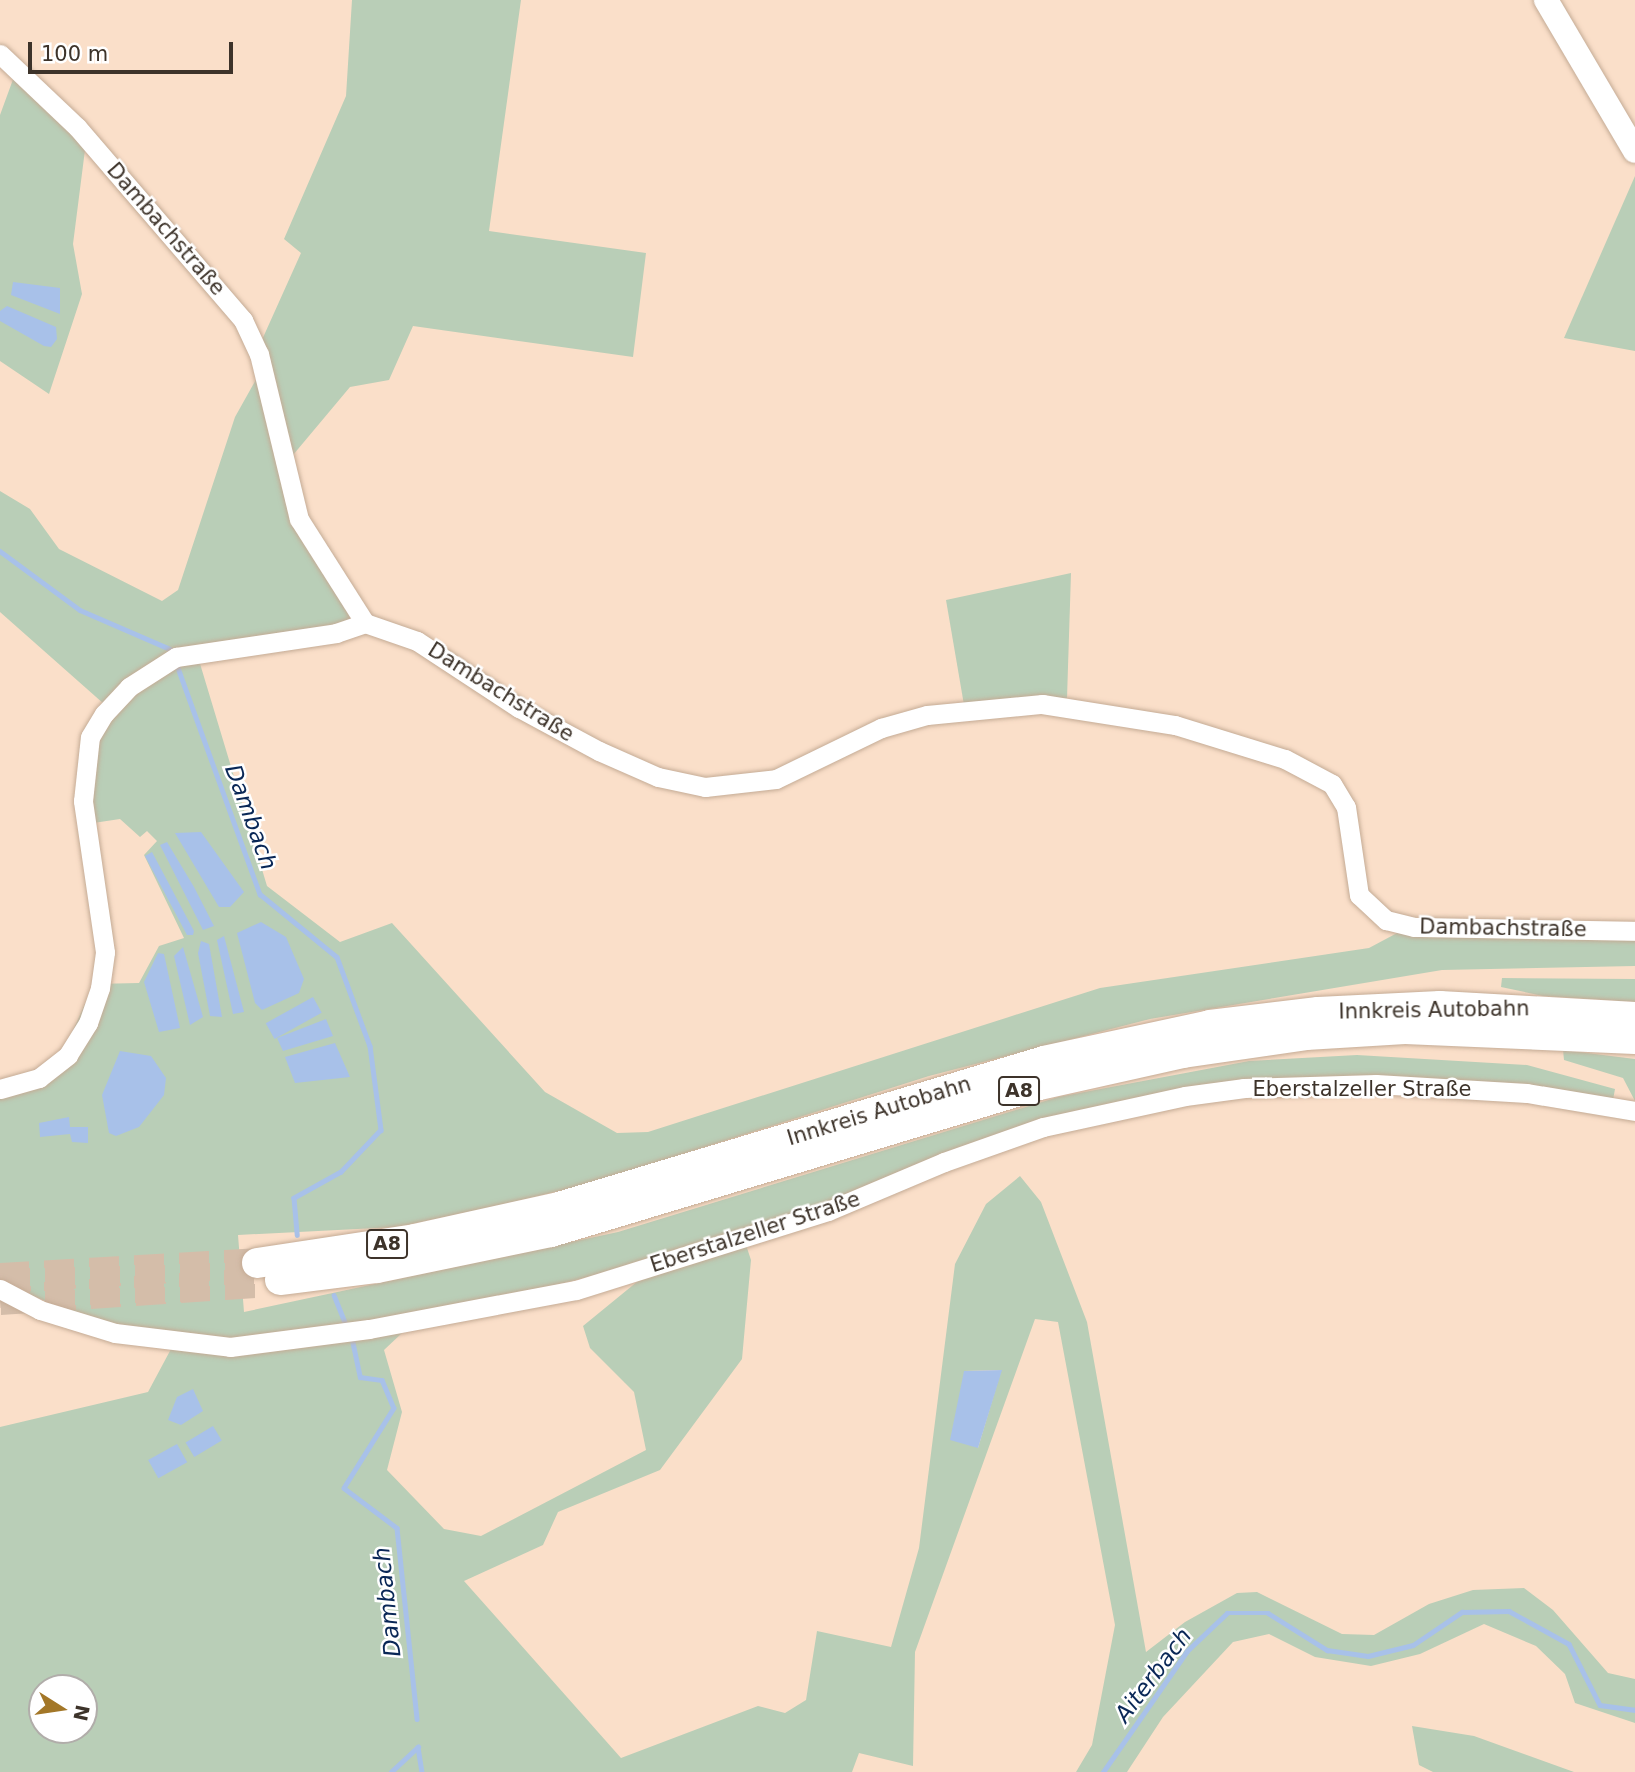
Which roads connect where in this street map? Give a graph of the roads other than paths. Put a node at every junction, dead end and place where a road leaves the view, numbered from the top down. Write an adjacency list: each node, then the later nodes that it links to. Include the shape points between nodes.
1 (1546, 0): 3 (main road)
2 (0, 54): 4 (street, Dambachstraße, via 77,127 243,320 259,354 299,519)
3 (1635, 151)
4 (365, 623): 5 (street, Dambachstraße, via 417,641 519,708 599,751 658,777 705,788 776,779 881,728 940,713 1042,704 1175,725 1284,759 1332,784 1346,807 1359,895 1386,920 1414,927); 8 (street, via 336,633 176,657 129,687 104,714 90,737 83,801 105,952 100,988 68,1055 39,1077)
5 (1635, 931)
6 (1635, 1017): 7 (highway, Innkreis Autobahn / A8, via 1440,1006 1318,1012 1210,1026 1044,1061 559,1207 258,1273 377,1268 551,1232 1039,1085 1183,1053 1306,1035 1405,1029)
7 (1635, 1039)
8 (0, 1089)
9 (1635, 1111): 10 (street, Eberstalzeller Straße, via 1527,1093 1376,1084 1256,1087 1185,1096 1043,1127 944,1161 828,1211 576,1290 369,1329 230,1347 115,1333 40,1310)
10 (0, 1289)

